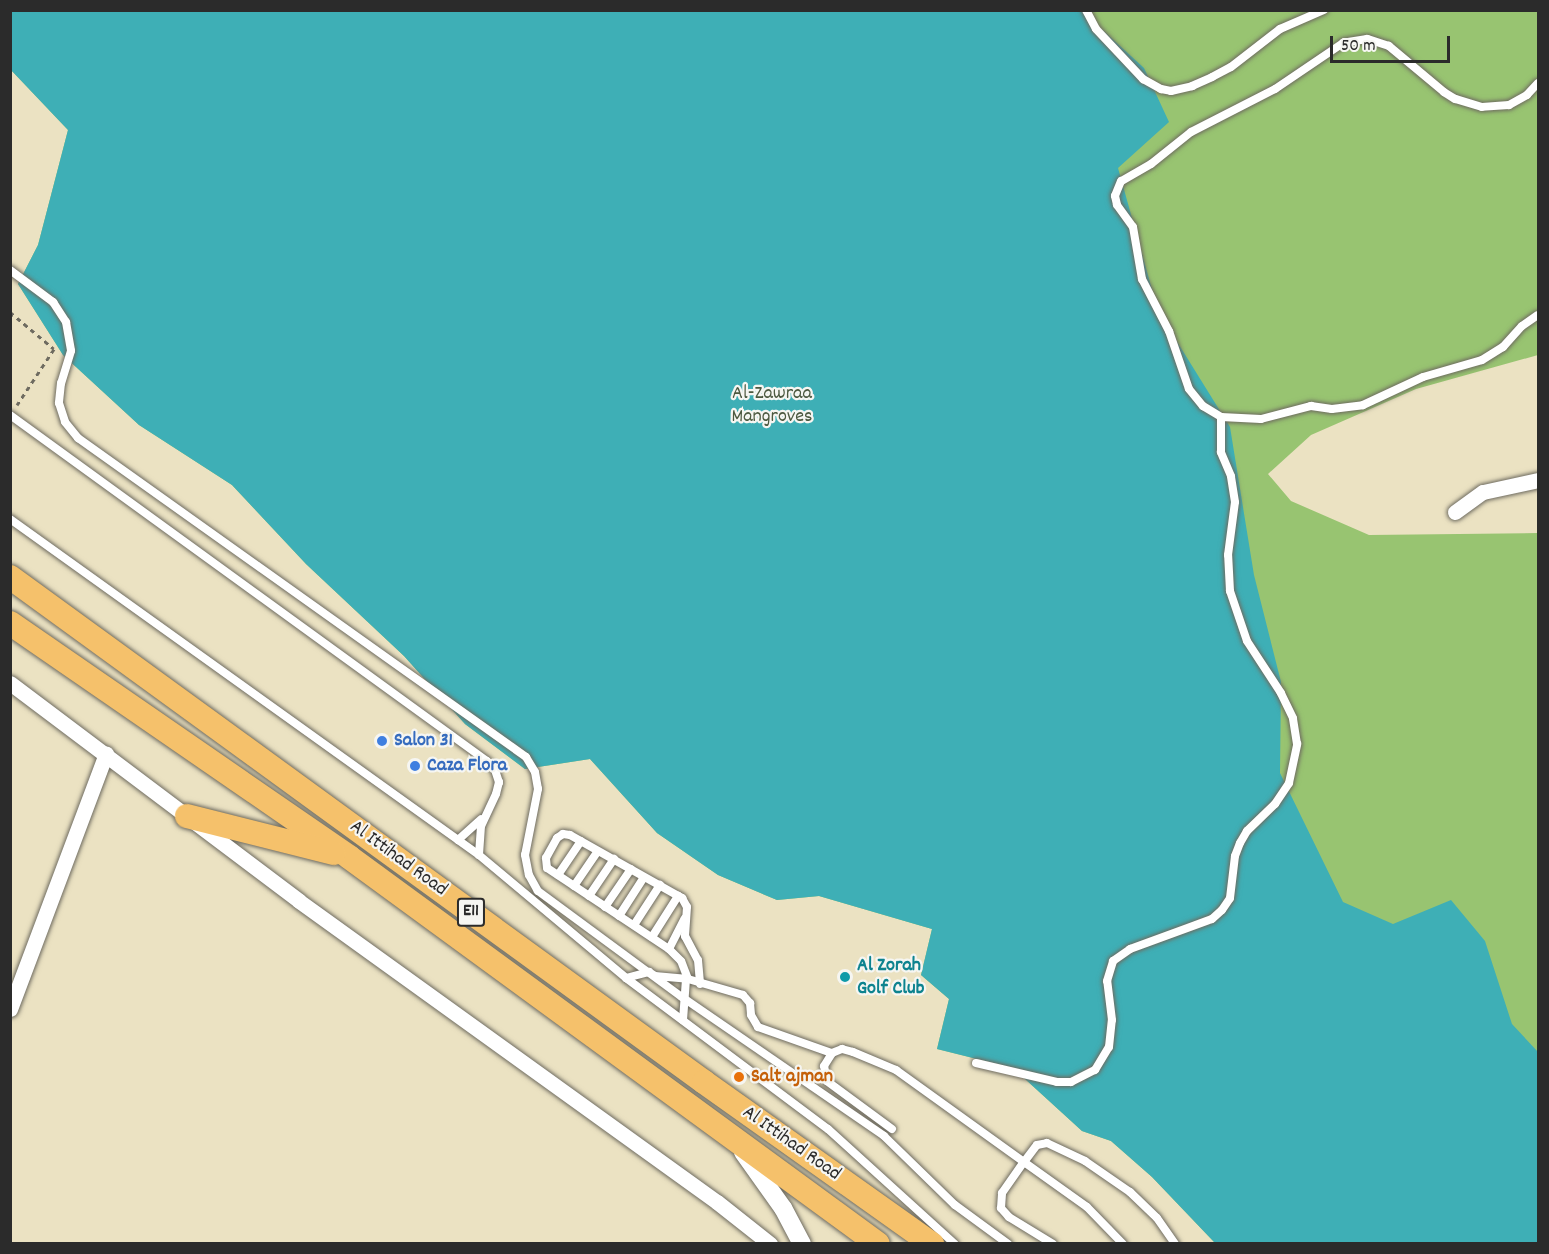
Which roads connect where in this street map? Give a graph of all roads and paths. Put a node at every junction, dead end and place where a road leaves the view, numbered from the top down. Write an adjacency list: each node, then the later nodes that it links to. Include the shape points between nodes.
1 (1086, 10): 2 (lane, via 1096,29 1143,79 1171,91 1231,67 1280,29)
2 (1324, 10)
3 (1539, 83): 8 (lane, via 1509,105 1496,108 1468,104 1444,92 1389,46 1355,39 1333,48 1275,89 1206,122 1151,164 1121,181 1115,196 1136,236 1142,279 1169,331 1189,389 1203,406)
4 (10, 270): 37 (lane, via 53,302 66,322 71,351 59,403 70,431 520,751 537,780 525,855 532,883)
5 (10, 312): 7 (path, via 54,349)
6 (1539, 315): 8 (lane, via 1482,360 1423,377 1363,405 1332,409 1311,406 1261,419)
7 (10, 415): 16 (lane, via 487,761 499,782)
8 (1221, 417): 45 (lane, via 1221,452 1233,482 1235,502 1228,555 1230,591 1247,641 1293,718 1297,744 1289,783 1240,843 1230,898 1222,910 1212,919 1131,949 1113,961 1107,981 1112,1020 1109,1047 1095,1070 1071,1082 1057,1082)
9 (1539, 480): 10 (street, via 1494,488)
10 (1455, 512)
11 (10, 519): 18 (lane)
12 (10, 577): 52 (highway, Al Ittihad Road / E11)
13 (10, 623): 22 (highway, Al Ittihad Road / E11)
14 (10, 683): 15 (street)
15 (106, 753): 17 (street); 42 (street)
16 (488, 811): 18 (lane); 21 (lane, via 481,826)
17 (188, 816): 22 (highway); 49 (street)
18 (458, 840): 21 (lane)
19 (581, 841): 20 (lane); 25 (lane); 25 (lane, via 567,834 557,838 545,861 547,868)
20 (598, 851): 23 (lane); 28 (lane)
21 (479, 855): 38 (lane)
22 (349, 857): 47 (highway, Al Ittihad Road / E11)
23 (614, 859): 24 (lane); 29 (lane)
24 (631, 869): 26 (lane); 31 (lane)
25 (558, 876): 28 (lane)
26 (644, 877): 27 (lane); 33 (lane)
27 (660, 885): 30 (lane); 34 (lane)
28 (574, 886): 29 (lane)
29 (590, 896): 31 (lane)
30 (678, 896): 32 (lane, via 686,902); 35 (lane)
31 (605, 906): 33 (lane)
32 (688, 912): 36 (lane); 40 (lane, via 685,936 698,960)
33 (619, 916): 34 (lane)
34 (634, 925): 35 (lane)
35 (652, 937): 36 (lane)
36 (669, 949): 39 (lane, via 681,961)
37 (649, 972): 38 (lane); 39 (lane); 41 (lane)
38 (626, 978): 43 (lane)
39 (687, 979): 40 (lane); 41 (lane)
40 (700, 984): 44 (lane, via 747,999 758,1027)
41 (682, 997): 43 (lane); 54 (lane, via 884,1136 955,1205)
42 (10, 1009)
43 (683, 1020): 53 (lane, via 828,1129)
44 (832, 1053): 46 (lane, via 824,1066 827,1081); 48 (lane, via 842,1049 896,1070)
45 (976, 1063)
46 (892, 1129)
47 (732, 1135): 50 (street, via 783,1208); 51 (highway, Al Ittihad Road / E11)
48 (1024, 1162): 55 (lane, via 1002,1192 1001,1208 1008,1217); 56 (lane, via 1087,1207); 57 (lane, via 1037,1145 1047,1143 1085,1161 1130,1192 1157,1218)
49 (770, 1244)
50 (802, 1244)
51 (878, 1244)
52 (932, 1244)
53 (955, 1244)
54 (1008, 1244)
55 (1053, 1244)
56 (1123, 1244)
57 (1175, 1244)

